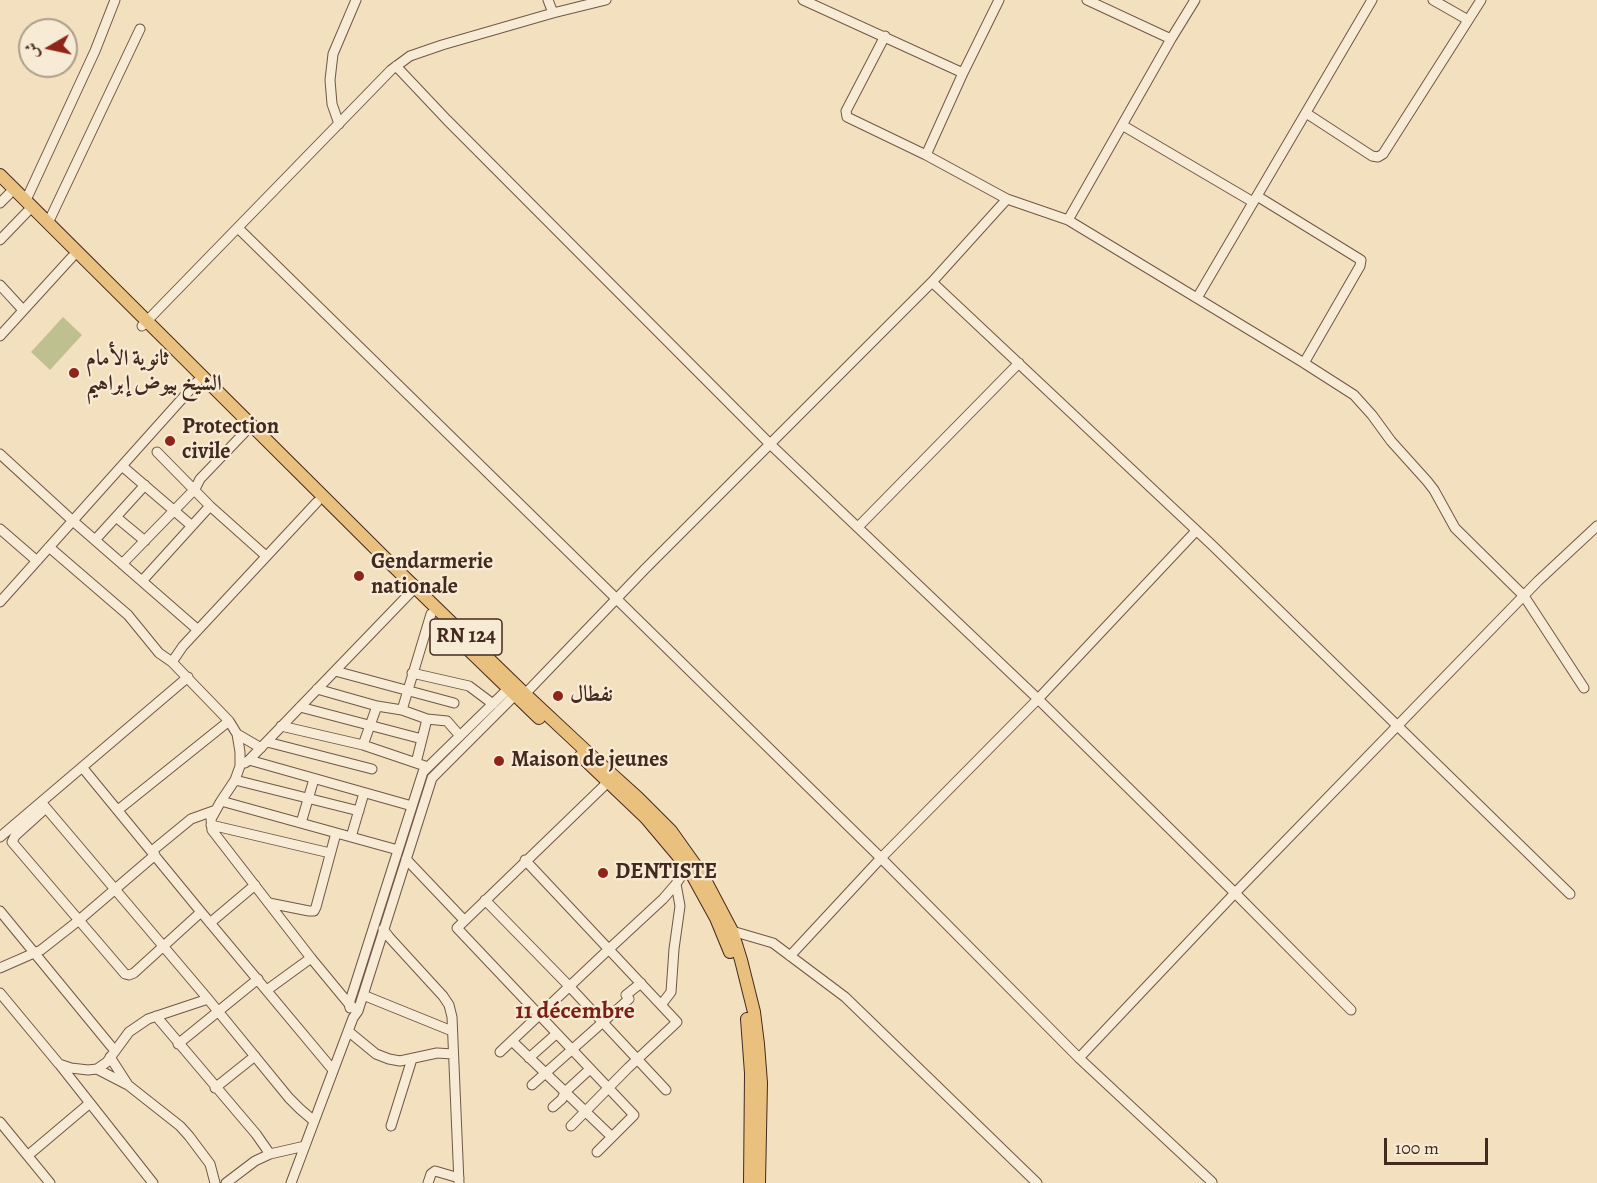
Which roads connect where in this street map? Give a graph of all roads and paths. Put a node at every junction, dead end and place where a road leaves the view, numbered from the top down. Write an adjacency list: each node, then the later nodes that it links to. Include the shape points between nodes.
1 (115, 0): 27 (street)
2 (356, 0): 20 (street, via 333,54 332,104)
3 (548, 0): 12 (street)
4 (606, 0): 12 (street)
5 (803, 0): 15 (street)
6 (999, 0): 18 (street)
7 (1087, 0): 16 (street)
8 (1195, 0): 16 (street)
9 (1372, 0): 19 (street)
10 (1433, 0): 13 (street)
11 (1481, 0): 13 (street)
12 (553, 13): 17 (street, via 442,45 410,56)
13 (1468, 20): 19 (street, via 1378,157)
14 (140, 29): 29 (street)
15 (885, 36): 18 (street); 22 (street, via 846,111 847,117)
16 (1171, 39): 21 (street)
17 (396, 66): 20 (street); 43 (street)
18 (963, 73): 22 (street)
19 (1306, 113): 26 (street)
20 (339, 124): 30 (street)
21 (1122, 125): 26 (street); 28 (street)
22 (926, 155): 25 (street)
23 (0, 175): 27 (main road, RN 124)
24 (3, 194): 27 (main road, RN 124)
25 (1007, 199): 28 (street); 33 (street)
26 (1255, 199): 35 (street); 40 (street, via 1361,260)
27 (26, 206): 29 (main road, RN 124); 31 (street); 32 (main road, RN 124)
28 (1068, 220): 35 (street)
29 (48, 223): 37 (main road, RN 124)
30 (238, 228): 37 (street); 68 (street)
31 (0, 240)
32 (72, 257): 36 (street); 37 (main road, RN 124)
33 (932, 282): 39 (street); 43 (street)
34 (0, 285): 36 (street)
35 (1197, 298): 40 (street)
36 (23, 309): 38 (street)
37 (144, 324): 41 (main road, RN 124); 79 (main road, RN 124, via 356,529)
38 (0, 336)
39 (1019, 363): 56 (street); 58 (street)
40 (1304, 363): 67 (street, via 1354,394 1434,490 1455,528)
41 (197, 382): 42 (main road, RN 124); 46 (street)
42 (246, 431): 48 (street); 49 (main road, RN 124)
43 (770, 444): 56 (street); 68 (street)
44 (157, 452): 48 (street)
45 (0, 454): 53 (street)
46 (122, 466): 47 (street); 53 (street)
47 (144, 485): 51 (street); 52 (street)
48 (195, 489): 50 (street); 51 (street)
49 (317, 502): 62 (street); 66 (main road, RN 124)
50 (210, 506): 54 (street); 62 (street)
51 (174, 511): 54 (street); 60 (street)
52 (116, 517): 59 (street); 60 (street)
53 (73, 521): 59 (street); 61 (street)
54 (192, 526): 65 (street)
55 (1597, 526): 67 (street)
56 (858, 527): 80 (street)
57 (0, 529): 63 (street)
58 (1196, 531): 80 (street); 90 (street)
59 (95, 540): 64 (street)
60 (145, 541): 64 (street)
61 (50, 547): 63 (street); 72 (street, via 128,615 159,653)
62 (267, 556): 71 (street)
63 (37, 561): 69 (street)
64 (122, 564): 65 (street)
65 (142, 581): 71 (street)
66 (410, 593): 70 (main road, RN 124); 73 (street)
67 (1524, 596): 76 (street); 90 (street)
68 (617, 599): 79 (street); 120 (street)
69 (0, 602)
70 (431, 614): 74 (street); 79 (main road, RN 124)
71 (198, 630): 72 (street)
72 (172, 662): 75 (street)
73 (335, 671): 77 (street); 78 (street)
74 (412, 673): 78 (street); 82 (street, via 469,686)
75 (188, 677): 87 (street); 99 (street)
76 (1584, 688)
77 (317, 689): 83 (street); 84 (street)
78 (407, 691): 81 (street); 85 (street)
79 (516, 693): 82 (street); 104 (main road, RN 124); 121 (street, via 432,778); 133 (main road, RN 124, via 671,831 703,876)
80 (1038, 699): 120 (street); 127 (street)
81 (454, 703)
82 (493, 704): 92 (street)
83 (300, 706): 88 (street); 89 (street)
84 (377, 706): 85 (street); 88 (street)
85 (402, 710): 86 (street)
86 (427, 719): 92 (street, via 447,721); 93 (street)
87 (229, 721): 91 (street); 110 (street)
88 (370, 725): 93 (street); 95 (street)
89 (281, 726): 94 (street); 95 (street)
90 (1397, 726): 127 (street); 128 (street)
91 (237, 734): 94 (street); 98 (street)
92 (460, 736): 100 (street)
93 (422, 739): 97 (street)
94 (264, 745): 96 (street); 101 (street)
95 (363, 745): 97 (street)
96 (249, 760): 98 (street); 102 (street)
97 (416, 764): 100 (street)
98 (240, 766): 103 (street)
99 (82, 767): 107 (street); 110 (street)
100 (428, 767): 109 (street)
101 (372, 769)
102 (314, 779): 105 (street); 106 (street)
103 (235, 780): 106 (street); 108 (street)
104 (608, 782): 122 (street); 123 (main road, RN 124, via 646,818)
105 (364, 793): 109 (street); 111 (street)
106 (309, 798): 111 (street); 112 (street)
107 (43, 805): 115 (street); 126 (street); 135 (street, via 12,842)
108 (218, 805): 112 (street); 113 (street); 118 (street, via 191,819)
109 (412, 806): 117 (street)
110 (118, 810): 118 (street)
111 (359, 810): 116 (street)
112 (301, 823): 114 (street)
113 (211, 825): 119 (street); 125 (street)
114 (336, 832): 116 (street); 119 (street)
115 (0, 837)
116 (351, 837): 117 (street)
117 (398, 850): 137 (street)
118 (153, 853): 126 (street); 132 (street)
119 (330, 853): 130 (street, via 314,910)
120 (881, 858): 142 (street); 171 (street)
121 (406, 859): 134 (street); 137 (street)
122 (525, 860): 129 (street); 140 (street)
123 (687, 867): 124 (street); 133 (main road, RN 124)
124 (676, 884): 140 (street); 153 (street, via 680,906 671,992)
125 (255, 885): 130 (street); 136 (street)
126 (115, 890): 135 (street); 139 (street)
127 (1235, 893): 154 (street); 171 (street)
128 (1570, 894)
129 (484, 900): 134 (street); 147 (street)
130 (269, 903): 143 (street)
131 (0, 911): 141 (street)
132 (201, 912): 136 (street); 139 (street)
133 (720, 916): 138 (main road, RN 124); 179 (main road, RN 124, via 744,1002)
134 (464, 920): 158 (street, via 457,928)
135 (78, 921): 139 (street, via 125,974 134,973); 141 (street)
136 (210, 923): 145 (street)
137 (380, 926): 150 (street); 152 (street); 161 (street, via 443,996 449,1005)
138 (732, 931): 142 (street, via 773,943); 179 (main road, RN 124, via 754,1012 758,1044)
139 (164, 946): 151 (street)
140 (609, 949): 146 (street); 147 (street)
141 (35, 953): 144 (street); 167 (street)
142 (790, 956): 209 (street, via 845,997)
143 (311, 958): 148 (street); 152 (street)
144 (0, 968)
145 (258, 979): 148 (street); 155 (street)
146 (641, 983): 153 (street); 159 (street)
147 (569, 986): 158 (street); 159 (street)
148 (267, 990): 177 (street)
149 (0, 993): 174 (street)
150 (363, 995): 156 (street); 161 (street)
151 (208, 999): 155 (street); 157 (street)
152 (350, 1004): 156 (street)
153 (661, 1005): 173 (street, via 677,1022)
154 (1351, 1010)
155 (219, 1011): 164 (street); 169 (street)
156 (355, 1014): 160 (street)
157 (156, 1016): 164 (street); 167 (street, via 129,1032)
158 (539, 1016): 162 (street); 163 (street)
159 (603, 1022): 165 (street); 173 (street)
160 (348, 1031): 172 (street, via 375,1054 400,1061); 177 (street)
161 (452, 1031): 168 (street)
162 (556, 1034): 165 (street); 170 (street)
163 (512, 1041): 166 (street); 170 (street)
164 (178, 1044): 182 (street)
165 (572, 1050): 176 (street); 178 (street)
166 (500, 1052)
167 (113, 1054): 175 (street); 180 (street)
168 (453, 1054): 172 (street, via 424,1054); 200 (street)
169 (255, 1056): 182 (street); 189 (street, via 289,1098)
170 (529, 1058): 178 (street)
171 (1079, 1058): 201 (street)
172 (412, 1059): 191 (street)
173 (638, 1060): 183 (street); 184 (street)
174 (59, 1064): 175 (street); 186 (street)
175 (97, 1069): 180 (street)
176 (590, 1069): 183 (street); 185 (street)
177 (333, 1070): 189 (street)
178 (545, 1074): 181 (street); 185 (street)
179 (756, 1083): 199 (main road, RN 124)
180 (128, 1085): 205 (street, via 189,1136 210,1164)
181 (532, 1085)
182 (215, 1088): 197 (street)
183 (609, 1088): 188 (street); 193 (street, via 634,1116)
184 (666, 1090)
185 (565, 1092): 187 (street); 188 (street)
186 (90, 1103): 195 (street); 204 (street)
187 (553, 1107)
188 (586, 1112): 192 (street); 193 (street)
189 (314, 1121): 194 (street)
190 (0, 1122): 198 (street)
191 (392, 1126)
192 (571, 1126)
193 (612, 1137): 196 (street)
194 (305, 1146): 197 (street); 207 (street)
195 (32, 1152)
196 (597, 1152)
197 (270, 1154): 206 (street)
198 (41, 1172): 202 (street); 203 (street)
199 (754, 1177)
200 (459, 1180): 208 (street, via 435,1171)
201 (1212, 1182)
202 (36, 1183)
203 (50, 1183)
204 (152, 1183)
205 (215, 1183)
206 (226, 1183)
207 (291, 1183)
208 (428, 1183)
209 (1037, 1183)

